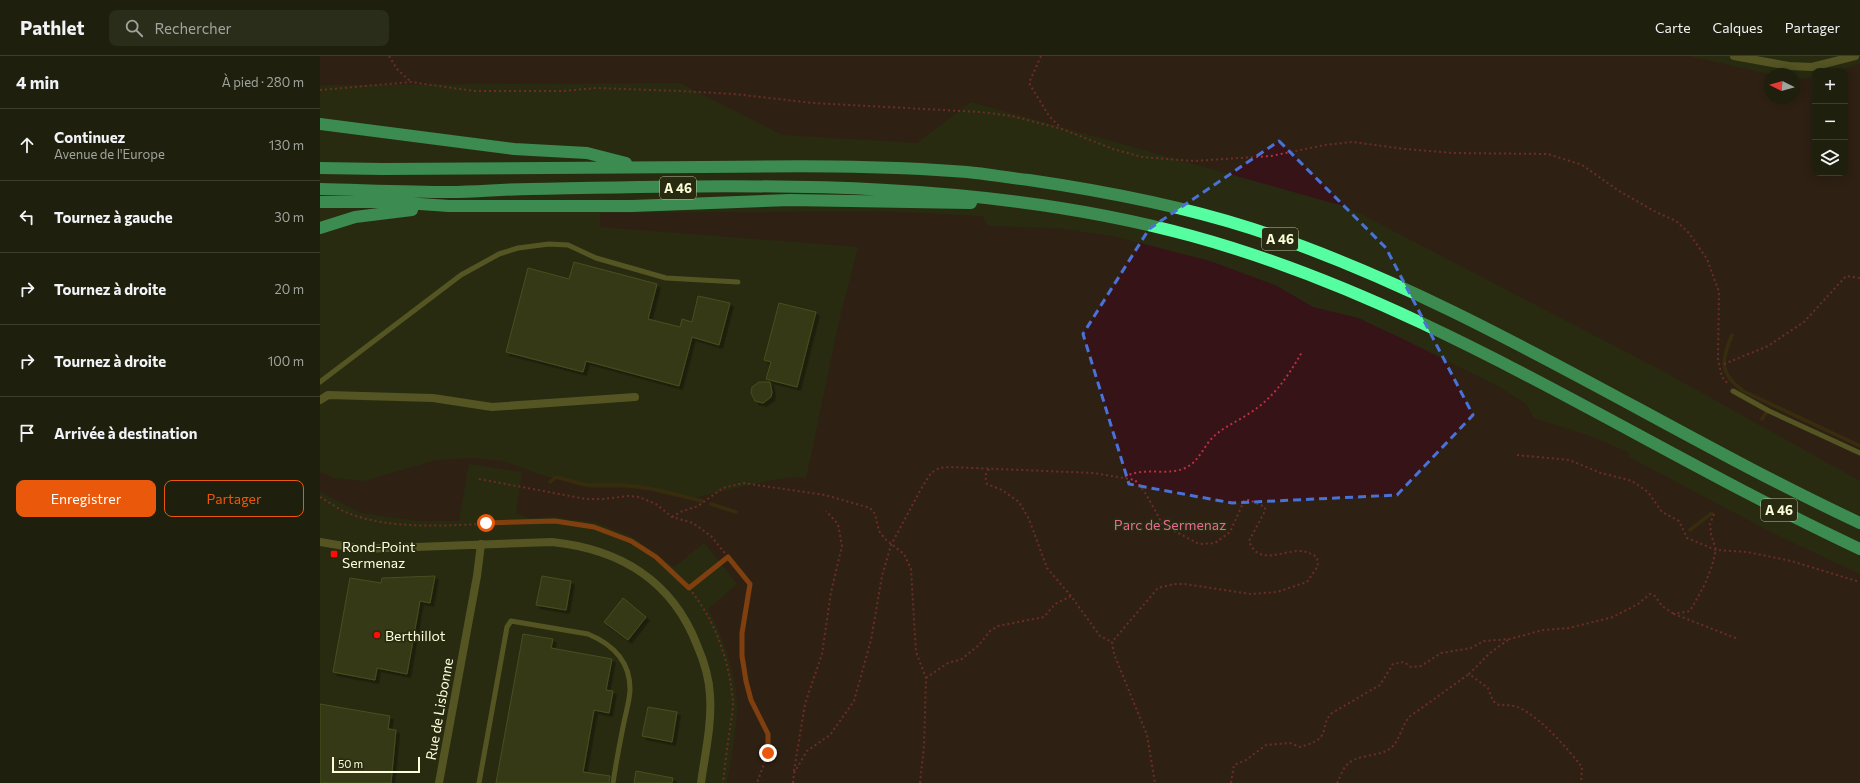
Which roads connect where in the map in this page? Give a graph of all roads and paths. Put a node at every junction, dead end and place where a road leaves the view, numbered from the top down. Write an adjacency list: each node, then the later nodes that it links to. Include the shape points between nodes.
1 (389, 56): 5 (path, via 397,69)
2 (1041, 56): 8 (path, via 1029,83 1049,116)
3 (1734, 56): 4 (street, via 1789,66 1812,67)
4 (1855, 56)
5 (411, 82): 6 (path); 8 (path, via 474,91 563,91 596,88 734,94 813,103 980,112 1012,116)
6 (320, 90)
7 (320, 124): 9 (highway, via 514,149 587,153)
8 (1062, 129): 21 (path, via 1113,149 1142,157 1193,161 1271,156 1352,142 1453,153 1548,154 1582,165 1619,191 1676,221 1689,233 1707,259 1719,292 1718,359 1722,377)
9 (643, 167): 10 (highway, A 46); 33 (highway, A 46, via 803,166 970,172 1110,192 1251,229 1360,270 1433,303 1541,356 1778,483)
10 (320, 168)
11 (320, 189): 13 (highway, A 46, via 451,192 728,187 880,189 937,192)
12 (320, 202): 14 (highway, via 391,202)
13 (1035, 205): 14 (highway, via 790,200 632,206); 38 (highway, A 46, via 1097,215 1195,237 1319,279 1478,352 1700,470)
14 (449, 206): 15 (highway, via 356,217)
15 (320, 228)
16 (1860, 278): 19 (path, via 1846,276 1804,322 1768,346)
17 (738, 282): 20 (lane, via 666,278 596,258 568,245 549,244 518,248 499,254 461,275)
18 (1302, 352): 27 (path, via 1290,374 1276,391 1256,409 1213,438 1187,467 1172,471 1133,472)
19 (1724, 364)
20 (320, 382)
21 (1733, 391): 24 (lane, via 1769,411)
22 (635, 397): 23 (street, via 492,407 433,398 328,395)
23 (320, 400)
24 (1860, 453)
25 (1517, 455): 37 (path, via 1569,460 1601,473 1632,481 1648,492 1662,512 1679,521 1687,538)
26 (989, 469): 27 (path, via 1065,471); 36 (path, via 939,468 932,473); 42 (path, via 985,476 987,484 1002,490 1019,502 1029,519 1047,568)
27 (1125, 477): 46 (path, via 1135,480 1146,494 1163,526 1200,544 1215,543 1230,532 1244,501 1249,500 1262,505 1265,511 1249,541 1252,548 1268,556 1299,551 1310,552 1317,557 1318,566 1307,582 1277,592 1243,593 1184,584 1158,588)
28 (479, 479): 32 (path, via 586,499 640,497 656,504)
29 (320, 497): 41 (path, via 341,510 359,516 413,525 555,521 594,527 631,541 656,557)
30 (826, 510): 49 (path, via 838,524 842,546 831,592 822,654 805,704)
31 (1714, 514): 37 (path, via 1710,534)
32 (672, 517): 36 (path, via 698,506 723,488 743,483 825,495 870,508 875,514 879,530); 39 (path, via 693,523 711,536)
33 (1860, 523)
34 (320, 541): 35 (street, via 337,546 362,548)
35 (481, 544): 50 (street, Rue de Lisbonne); 53 (street, via 552,542 598,551 638,570 673,602 690,626 706,666 709,688 708,731)
36 (891, 545): 48 (path, via 904,554 911,569 916,652); 49 (path, via 882,576 871,640 854,701 830,735 807,751)
37 (1716, 550): 40 (path, via 1747,552 1791,561); 43 (path, via 1705,584 1690,611)
38 (1860, 550)
39 (728, 557): 41 (path); 55 (path, via 750,584 742,633 742,656 751,700 768,734 768,753)
40 (1860, 582)
41 (689, 588): 54 (path, via 714,628 726,662 733,704)
42 (1071, 596): 46 (path, via 1100,636); 48 (path, via 1055,604 1044,617 998,626 962,659 948,663)
43 (1674, 614): 44 (path, via 1650,594 1638,604 1613,617); 45 (path)
44 (1510, 639): 47 (path, via 1490,653); 59 (path, via 1484,641 1471,648 1441,653 1421,666 1411,667 1404,662 1393,664 1380,686 1326,719 1320,738 1300,748 1290,743 1266,745 1246,760 1234,765)
45 (1738, 639)
46 (1112, 642): 58 (path, via 1114,654 1147,735)
47 (1469, 674): 60 (path, via 1409,717 1391,748 1346,765); 61 (path, via 1488,688 1493,701 1499,705 1520,708 1568,748 1582,767)
48 (926, 678): 57 (path)
49 (794, 773): 56 (path)
50 (439, 783)
51 (479, 783): 52 (lane, via 511,621 588,634 612,647 623,661 628,671 630,689)
52 (613, 783)
53 (701, 783)
54 (723, 783)
55 (757, 783)
56 (793, 783)
57 (920, 783)
58 (1155, 783)
59 (1231, 783)
60 (1337, 783)
61 (1581, 783)

